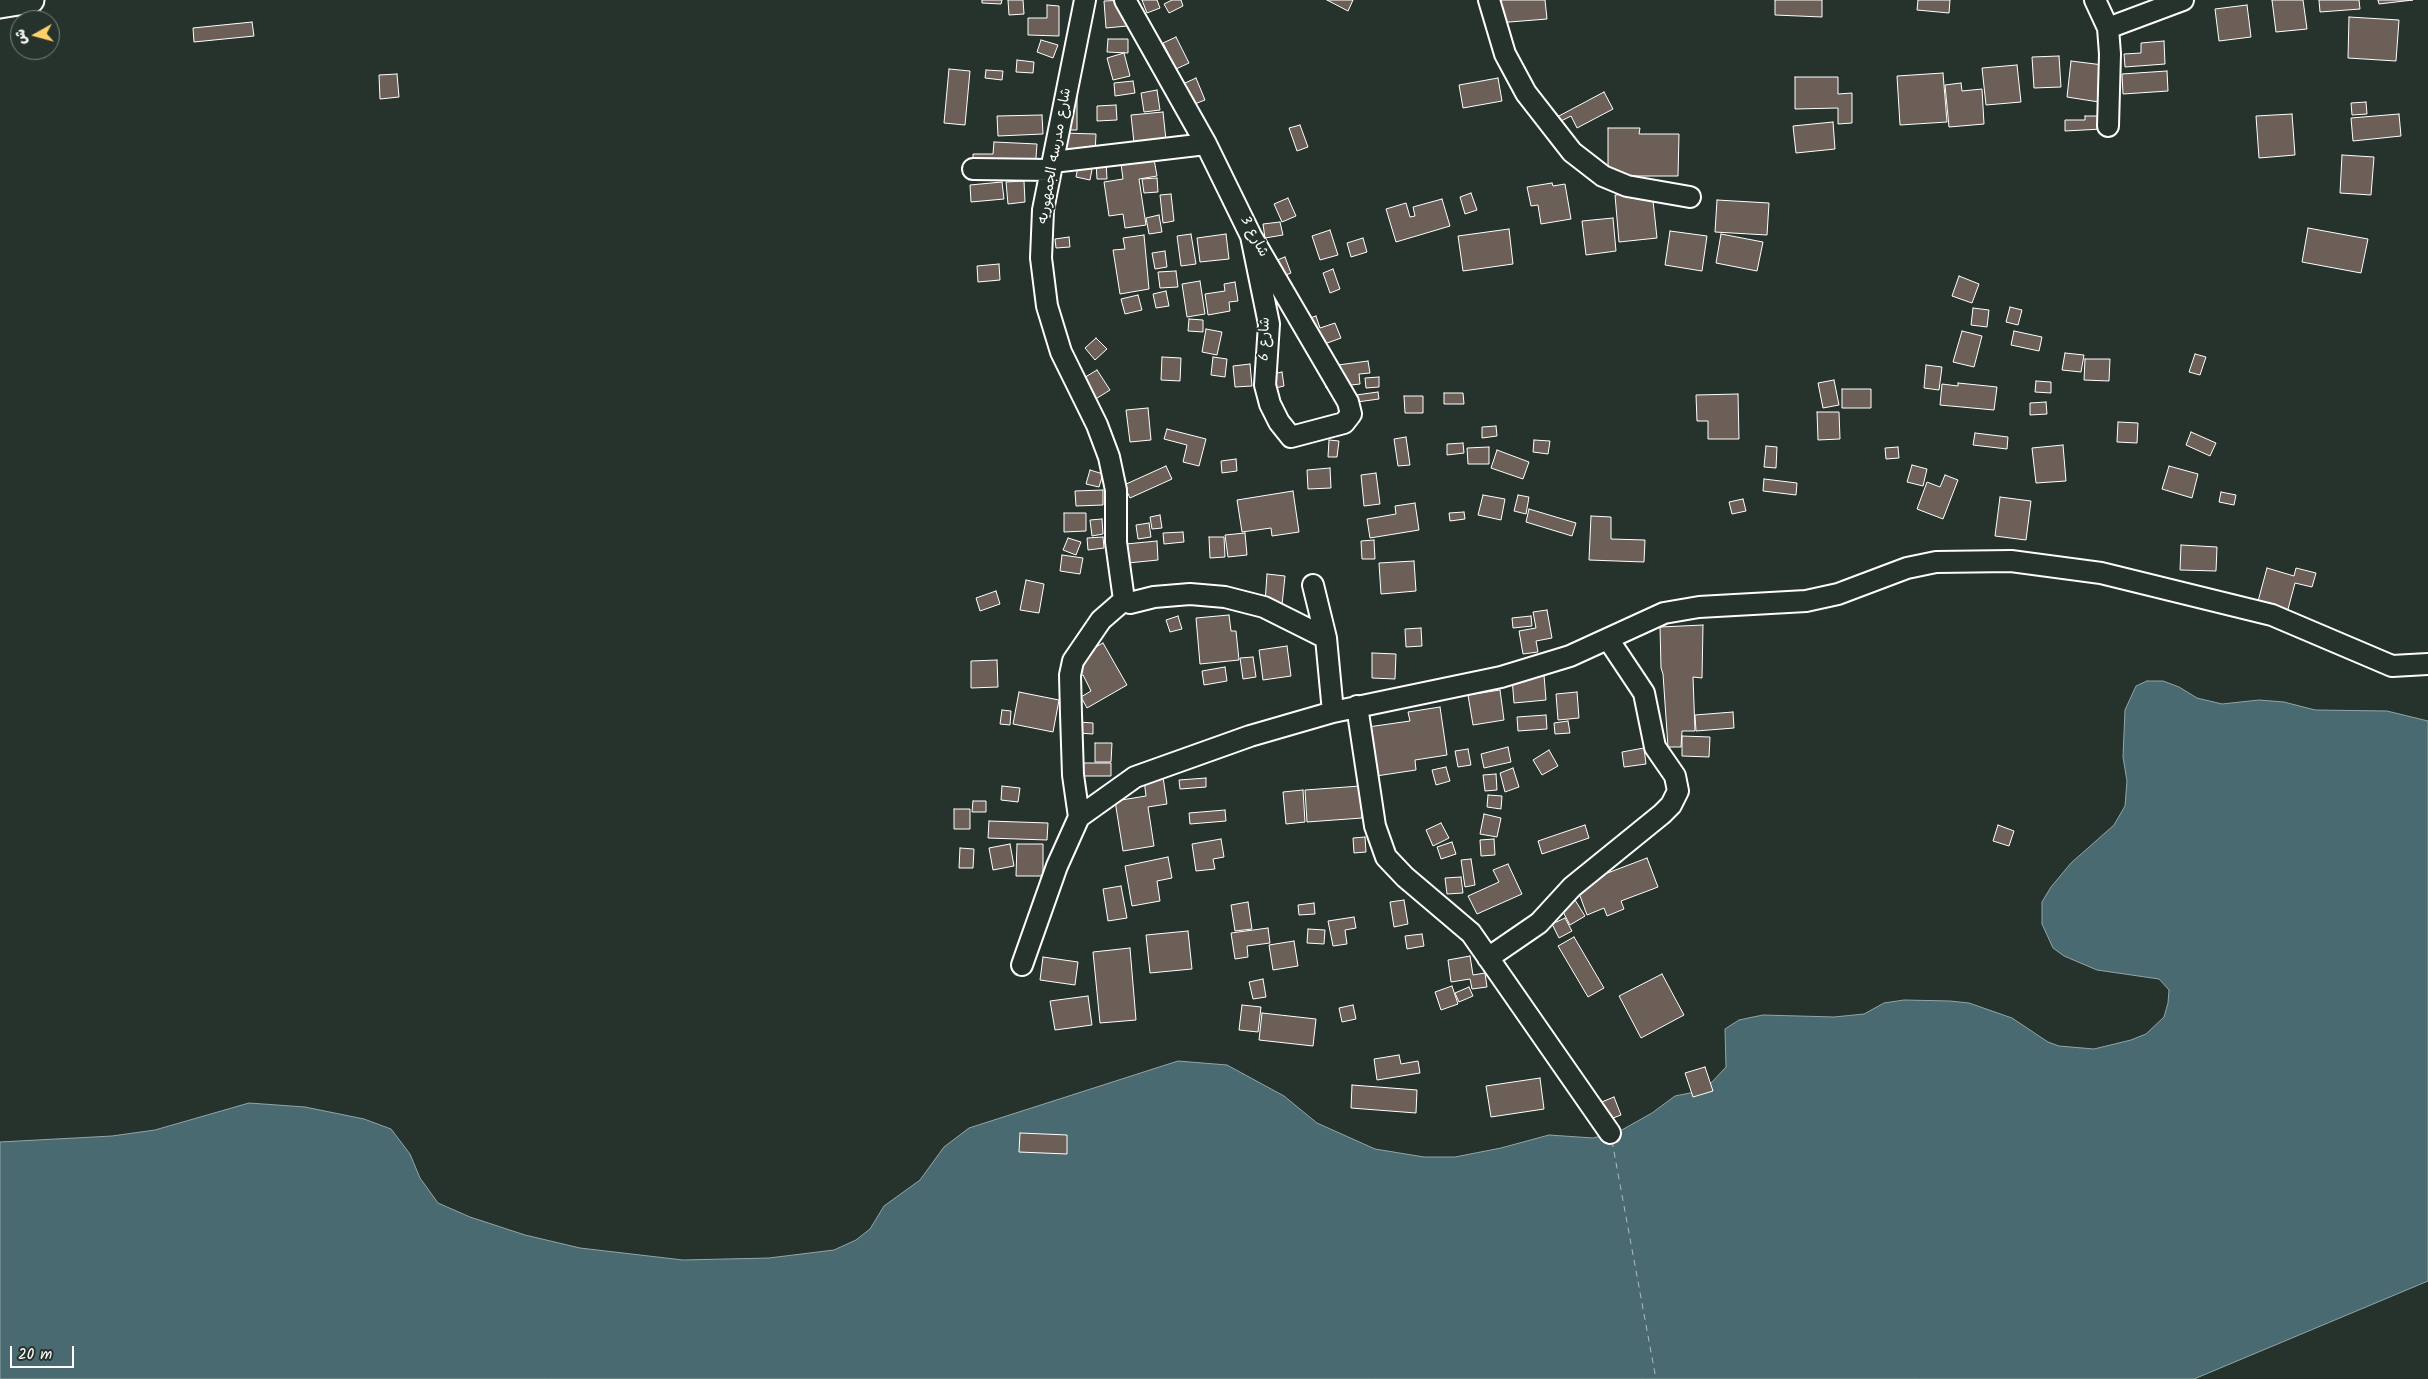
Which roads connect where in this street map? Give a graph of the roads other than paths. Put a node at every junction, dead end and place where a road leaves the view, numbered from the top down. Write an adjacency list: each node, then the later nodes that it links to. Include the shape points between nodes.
1 (31, 0): 7 (street)
2 (1085, 0): 11 (street, شارع مدرسه الجمهوريه)
3 (1125, 0): 10 (street, شارع 3)
4 (1489, 0): 13 (street, via 1505,54 1526,93 1572,152 1603,176 1627,186)
5 (2095, 0): 8 (street)
6 (2183, 0): 8 (street)
7 (0, 5)
8 (2108, 28): 9 (street)
9 (2108, 126)
10 (1206, 144): 11 (street); 14 (street, شارع 3)
11 (1052, 166): 12 (street); 17 (street, شارع مدرسه الجمهوريه, via 1043,210 1041,258 1047,306 1060,352 1097,425 1108,457 1116,490 1116,542)
12 (973, 169)
13 (1690, 197)
14 (1251, 236): 15 (street, شارع 6, via 1268,324 1266,386 1274,413); 15 (street, شارع 3, via 1350,408 1349,420 1344,423)
15 (1291, 437)
16 (1313, 585): 18 (street)
17 (1124, 600): 18 (street, via 1130,603 1190,594 1225,597 1264,607); 23 (street, via 1101,620 1073,662 1070,675)
18 (1326, 638): 22 (street)
19 (1608, 639): 20 (street, via 1664,613 1699,607 1806,601 1838,594 1907,568 1936,562 2011,561 2101,573 2272,615 2392,666); 21 (street, via 1570,656 1501,677); 24 (street, via 1644,693 1655,747 1675,776 1678,791 1662,814 1572,887 1539,923)
20 (2428, 664)
21 (1357, 706): 22 (street); 24 (street, via 1374,826 1383,850 1405,877 1471,933)
22 (1333, 712): 23 (street, via 1250,736 1135,777)
23 (1079, 817): 25 (street, via 1057,866)
24 (1488, 958): 26 (street)
25 (1022, 965)
26 (1610, 1134)

